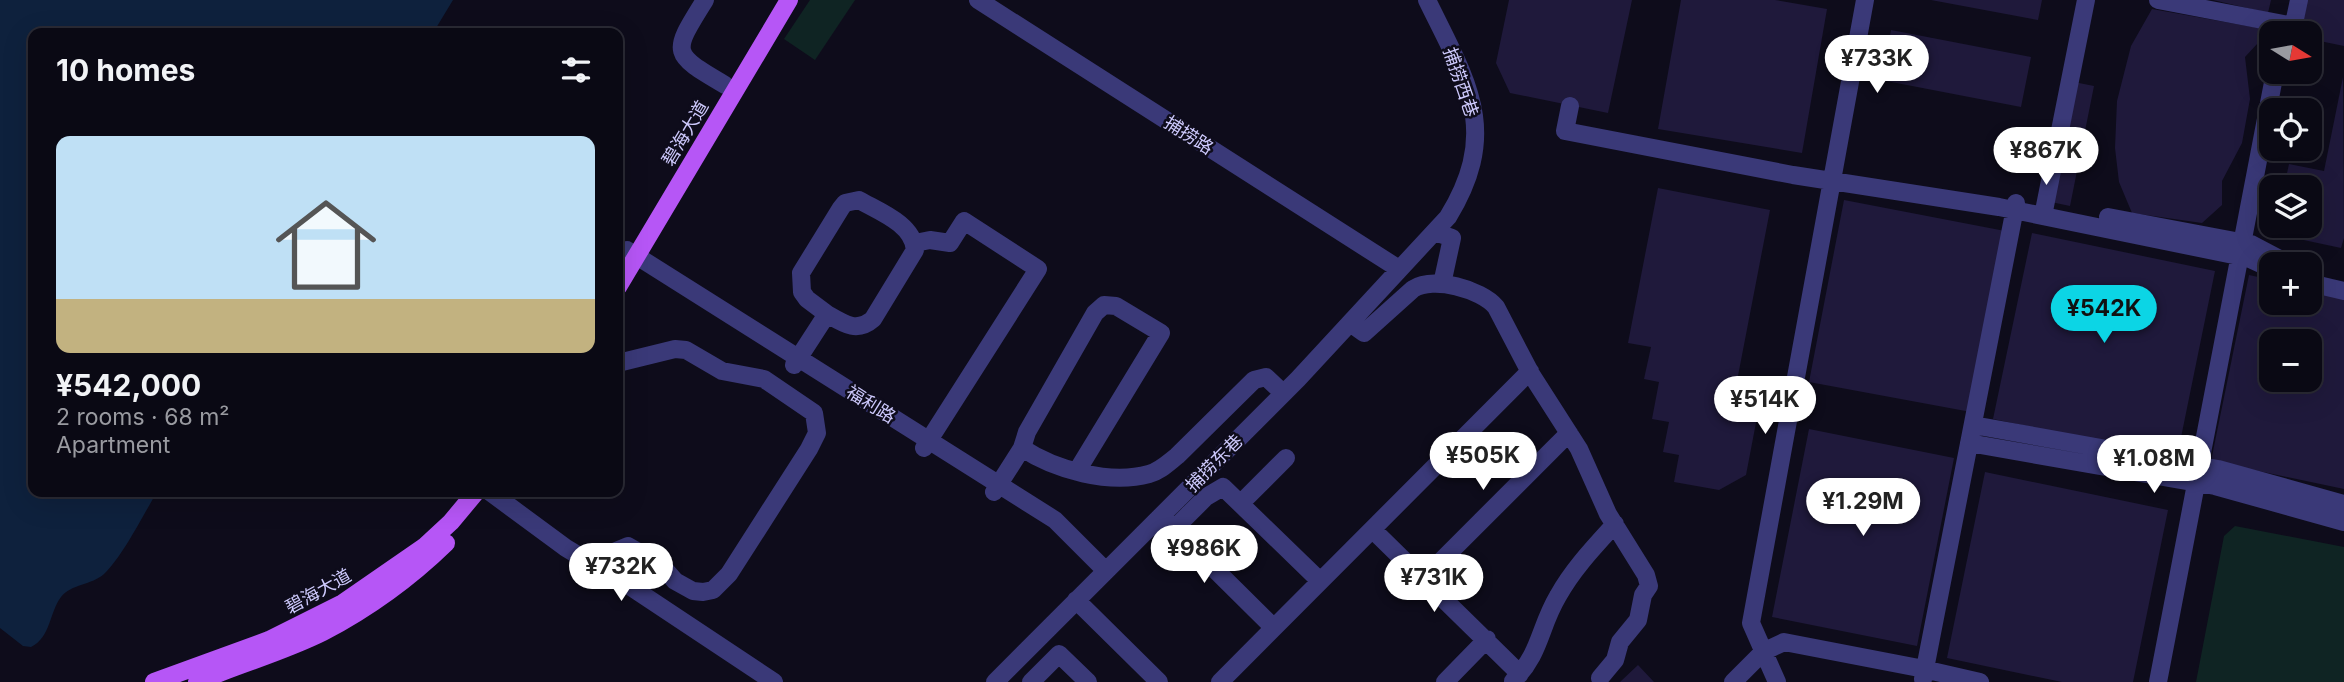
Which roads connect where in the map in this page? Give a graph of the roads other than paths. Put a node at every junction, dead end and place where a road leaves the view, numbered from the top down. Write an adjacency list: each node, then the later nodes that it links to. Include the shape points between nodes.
1 (705, 0): 17 (street, via 682,38 681,48 691,65)
2 (776, 0): 17 (main road, 碧海大道)
3 (789, 0): 27 (main road, 碧海大道)
4 (978, 0): 29 (street, 捕捞路)
5 (1427, 0): 23 (street, 捕捞西巷, via 1465,82 1476,121 1466,180 1453,209)
6 (1865, 0): 20 (street)
7 (1875, 0): 20 (street)
8 (2077, 0): 22 (street)
9 (2085, 0): 22 (street)
10 (2158, 0): 15 (street)
11 (2288, 0): 13 (street)
12 (2299, 0): 14 (street)
13 (2288, 21)
14 (2291, 21)
15 (2259, 23)
16 (2273, 84): 25 (street)
17 (725, 85): 27 (main road, 碧海大道)
18 (1570, 106): 20 (street, via 1566,128)
19 (2267, 161): 25 (street)
20 (1836, 178): 21 (street); 70 (street, via 1751,624)
21 (2015, 207): 22 (street); 41 (street)
22 (2041, 211): 25 (street)
23 (1435, 232): 29 (street, 捕捞西巷); 32 (street, via 1452,238)
24 (915, 243): 35 (street, via 915,250 866,325 852,327); 35 (street, via 901,225 859,200 845,203 801,274 802,292); 44 (street, via 950,243 964,221 1038,270)
25 (2245, 250): 26 (street); 28 (street); 48 (street)
26 (2259, 254)
27 (627, 258): 38 (street, 福利路)
28 (2259, 260)
29 (1399, 270): 36 (street, 捕捞东巷)
30 (2322, 274): 31 (street)
31 (2344, 279)
32 (1442, 284): 36 (street, via 1420,284 1364,333); 39 (street, via 1488,298)
33 (2322, 286): 34 (street)
34 (2344, 291)
35 (827, 314): 38 (street)
36 (1350, 323): 40 (street, 捕捞东巷)
37 (623, 362): 61 (street, via 686,349 722,371 764,379 814,413 817,423 809,449 722,583 713,590 693,591)
38 (796, 362): 44 (street, 福利路)
39 (1530, 371): 42 (street); 59 (street)
40 (1283, 393): 47 (street, via 1266,377 1254,380 1177,456 1150,474 1111,476); 55 (street, 捕捞东巷)
41 (1972, 425): 43 (street); 48 (street)
42 (1569, 433): 57 (street); 63 (street)
43 (1969, 443): 48 (street); 73 (street)
44 (927, 444): 49 (street, 福利路)
45 (1022, 448): 47 (street, via 1047,463); 47 (street, via 1095,313 1104,305 1116,306 1161,333); 49 (street)
46 (1286, 458): 53 (street)
47 (1077, 471)
48 (2201, 475): 54 (street); 56 (street); 88 (street); 89 (street)
49 (996, 488): 62 (street, 福利路, via 1055,520)
50 (472, 497): 76 (main road, 碧海大道, via 424,547 343,603 269,640)
51 (486, 497): 77 (main road, 碧海大道, via 426,561 341,622)
52 (497, 497): 60 (street)
53 (1241, 503): 58 (street, via 1223,487); 64 (street)
54 (2344, 504)
55 (1161, 516): 58 (street); 62 (street, 捕捞东巷)
56 (2344, 522)
57 (1615, 524): 74 (street, via 1568,579 1531,661); 75 (street, via 1649,586 1638,621)
58 (1174, 529): 67 (street)
59 (1373, 530): 63 (street); 64 (street)
60 (602, 570): 61 (street, via 616,551 628,546 662,565); 65 (street)
61 (668, 574): 65 (street, via 638,563)
62 (1103, 574): 66 (street, 捕捞东巷)
63 (1424, 578): 69 (street)
64 (1320, 581): 67 (street)
65 (623, 582): 78 (street)
66 (1076, 600): 68 (street, 捕捞东巷); 82 (street)
67 (1273, 627): 83 (street)
68 (1037, 639): 71 (street); 79 (street, 捕捞东巷)
69 (1487, 639): 74 (street); 84 (street)
70 (1769, 655): 72 (street); 73 (street, via 1787,653); 85 (street); 86 (street)
71 (1056, 657): 80 (street); 81 (street, via 1059,654)
72 (1739, 677)
73 (1937, 677): 87 (street)
74 (1516, 678)
75 (1600, 678)
76 (154, 682)
77 (198, 682)
78 (774, 682)
79 (995, 682)
80 (1031, 682)
81 (1088, 682)
82 (1159, 682)
83 (1220, 682)
84 (1445, 682)
85 (1777, 682)
86 (1786, 682)
87 (1980, 682)
88 (2158, 682)
89 (2165, 682)

